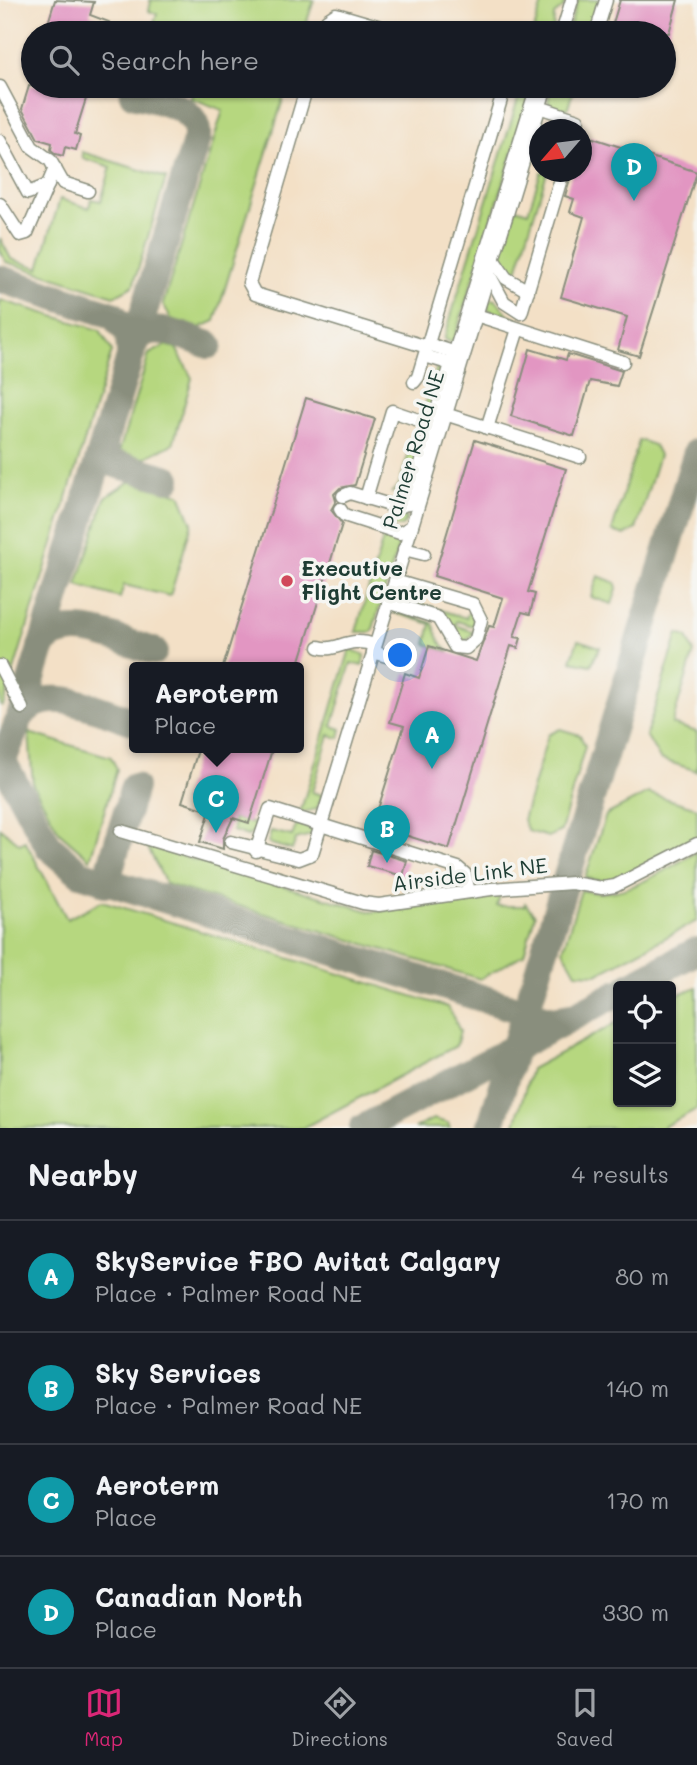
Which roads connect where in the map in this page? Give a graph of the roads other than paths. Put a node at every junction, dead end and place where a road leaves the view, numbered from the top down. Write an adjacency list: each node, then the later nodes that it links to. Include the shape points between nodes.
1 (572, 0): 5 (street)
2 (606, 0): 6 (street)
3 (327, 21): 4 (street, via 336,14)
4 (360, 21)
5 (566, 21)
6 (600, 21)
7 (0, 87): 15 (street, via 32,147)
8 (303, 98): 26 (street, via 248,283 250,289)
9 (501, 98): 26 (street)
10 (534, 98): 16 (street)
11 (542, 98): 12 (street, Palmer Road NE)
12 (539, 107): 13 (street); 16 (street, Palmer Road NE)
13 (575, 119)
14 (0, 141): 18 (street, via 28,193)
15 (55, 168): 18 (street); 19 (street, via 63,183)
16 (514, 175): 21 (street, Palmer Road NE); 27 (street)
17 (560, 182): 23 (street)
18 (48, 185): 20 (street, via 30,231 23,235 15,231)
19 (88, 191)
20 (0, 204)
21 (493, 259): 22 (street, Palmer Road NE); 23 (street, via 506,278)
22 (489, 274): 23 (street, via 504,302 521,313); 24 (street, Palmer Road NE)
23 (528, 291)
24 (476, 316): 25 (street); 27 (street, Palmer Road NE)
25 (518, 329): 28 (street); 32 (street)
26 (427, 347): 27 (street); 27 (street); 29 (street)
27 (458, 356): 30 (street, Palmer Road NE); 31 (street)
28 (623, 362)
29 (414, 382)
30 (445, 414): 31 (street, Palmer Road NE); 32 (street)
31 (437, 426): 34 (street, Palmer Road NE); 35 (street, via 392,411); 36 (street, via 410,497)
32 (487, 428): 33 (street)
33 (580, 457)
34 (421, 496): 36 (street); 38 (street, Palmer Road NE)
35 (364, 497): 36 (street); 37 (street); 37 (street, via 348,493 341,502 342,514)
36 (400, 506): 39 (street, via 386,517)
37 (356, 519): 39 (street)
38 (411, 527): 39 (street, via 403,533); 40 (street, Palmer Road NE)
39 (392, 530)
40 (404, 549): 41 (street); 42 (street, Palmer Road NE)
41 (424, 554)
42 (394, 581): 43 (street, Palmer Road NE); 43 (street, via 473,604 481,620 476,639 466,648 455,647 438,618)
43 (388, 602): 45 (street, Palmer Road NE)
44 (319, 647): 45 (street, via 329,649 354,640)
45 (374, 648): 46 (street); 49 (street, Palmer Road NE)
46 (397, 659)
47 (0, 666): 48 (street)
48 (22, 708)
49 (321, 825): 53 (street, Palmer Road NE, via 306,859); 53 (street, via 270,809); 54 (street, via 458,868 465,874)
50 (121, 831): 54 (street, Airside Link NE, via 362,903 390,904)
51 (230, 842): 53 (street)
52 (697, 844): 54 (street, Airside Link NE, via 615,886 572,883)
53 (256, 851)
54 (469, 892)

